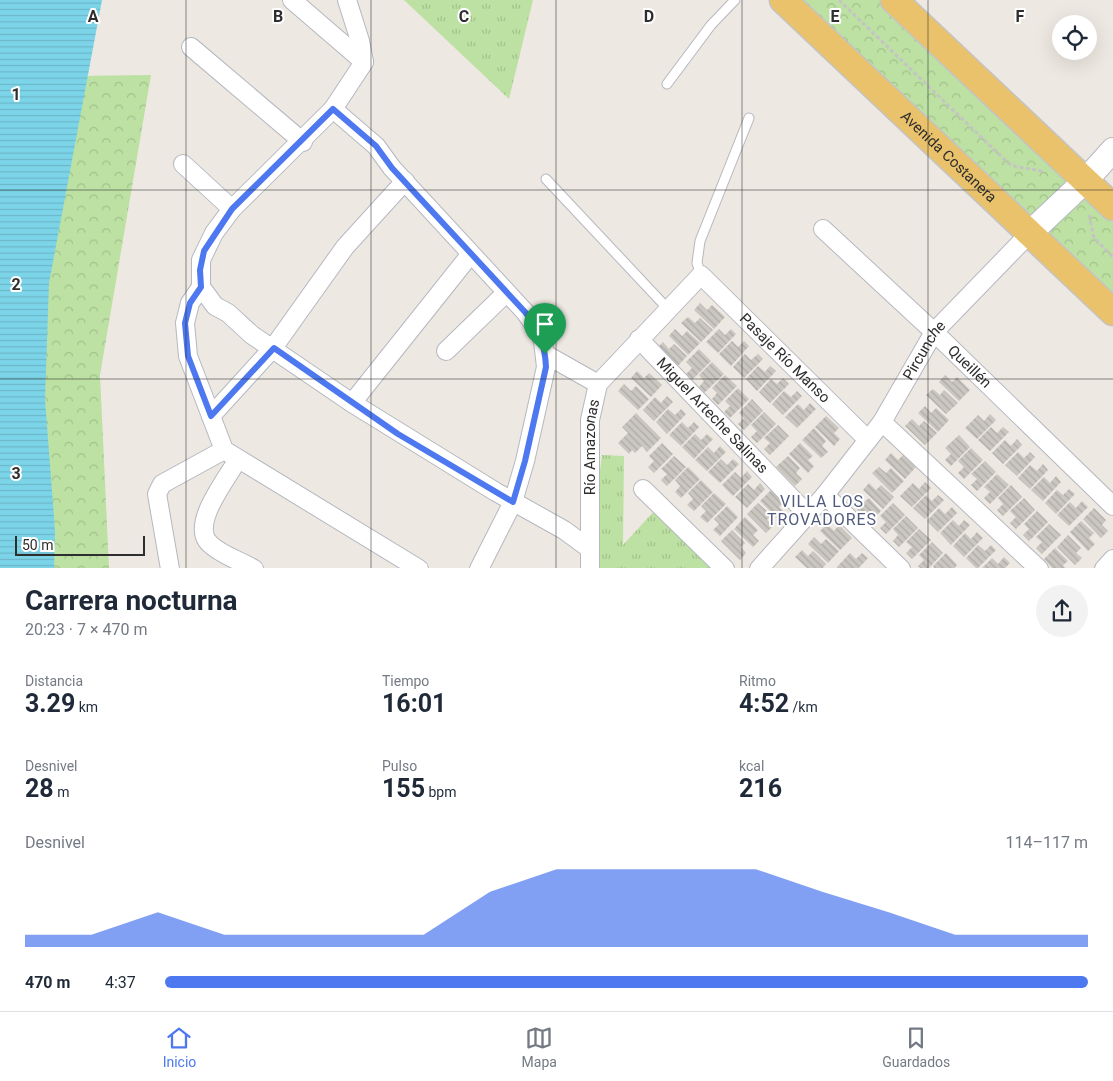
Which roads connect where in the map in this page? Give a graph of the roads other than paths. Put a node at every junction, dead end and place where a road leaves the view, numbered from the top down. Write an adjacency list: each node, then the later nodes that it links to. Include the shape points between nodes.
1 (292, 0): 7 (street)
2 (347, 0): 7 (street)
3 (735, 0): 8 (lane, via 711,25)
4 (783, 0): 20 (main road, Avenida Costanera)
5 (894, 0): 16 (main road)
6 (192, 47): 11 (street)
7 (364, 62): 9 (street)
8 (667, 84)
9 (333, 109): 11 (street); 15 (street, via 376,146)
10 (749, 118): 22 (lane, via 700,241 697,263)
11 (303, 142): 18 (street)
12 (1113, 150): 16 (street, Pircunche)
13 (183, 164): 18 (street)
14 (546, 179): 25 (lane)
15 (405, 181): 21 (street); 29 (street, via 345,248)
16 (1077, 188): 17 (main road); 20 (street, Pircunche)
17 (1113, 207)
18 (232, 209): 23 (street, via 204,251)
19 (824, 229): 27 (street, Queillén)
20 (1030, 233): 26 (main road, Avenida Costanera); 27 (street, Pircunche)
21 (470, 255): 24 (street); 33 (street)
22 (701, 275): 25 (street, Río Amazonas); 36 (street, Pasaje Río Manso)
23 (201, 287): 29 (street, via 215,306); 34 (street, via 190,303 185,323 188,356)
24 (506, 293): 30 (street); 31 (street, via 532,321 543,342)
25 (668, 309): 28 (street, Río Amazonas)
26 (1113, 312)
27 (934, 332): 35 (street, Pircunche); 41 (street, Queillén)
28 (639, 339): 32 (street, Río Amazonas); 42 (street, Miguel Arteche Salinas)
29 (274, 348): 33 (street); 34 (street)
30 (446, 351)
31 (545, 354): 32 (street); 40 (street, via 543,380)
32 (598, 384): 43 (street, Río Amazonas, via 590,420)
33 (352, 404): 40 (street)
34 (211, 416): 37 (street)
35 (882, 422): 36 (street, Pircunche); 53 (street)
36 (868, 440): 39 (street, Pircunche)
37 (231, 455): 46 (street, via 162,484 157,494); 47 (street, via 203,523 203,536 210,545); 48 (street)
38 (643, 489): 51 (street)
39 (825, 495): 42 (street, Pircunche); 52 (street)
40 (513, 502): 43 (street, via 564,530); 49 (street)
41 (1113, 506)
42 (808, 515): 45 (street, Pircunche)
43 (590, 549): 50 (street, Río Amazonas)
44 (1113, 559): 54 (street)
45 (763, 567)
46 (170, 568)
47 (254, 568)
48 (419, 568)
49 (479, 568)
50 (590, 568)
51 (726, 568)
52 (901, 568)
53 (1040, 568)
54 (1104, 568)

